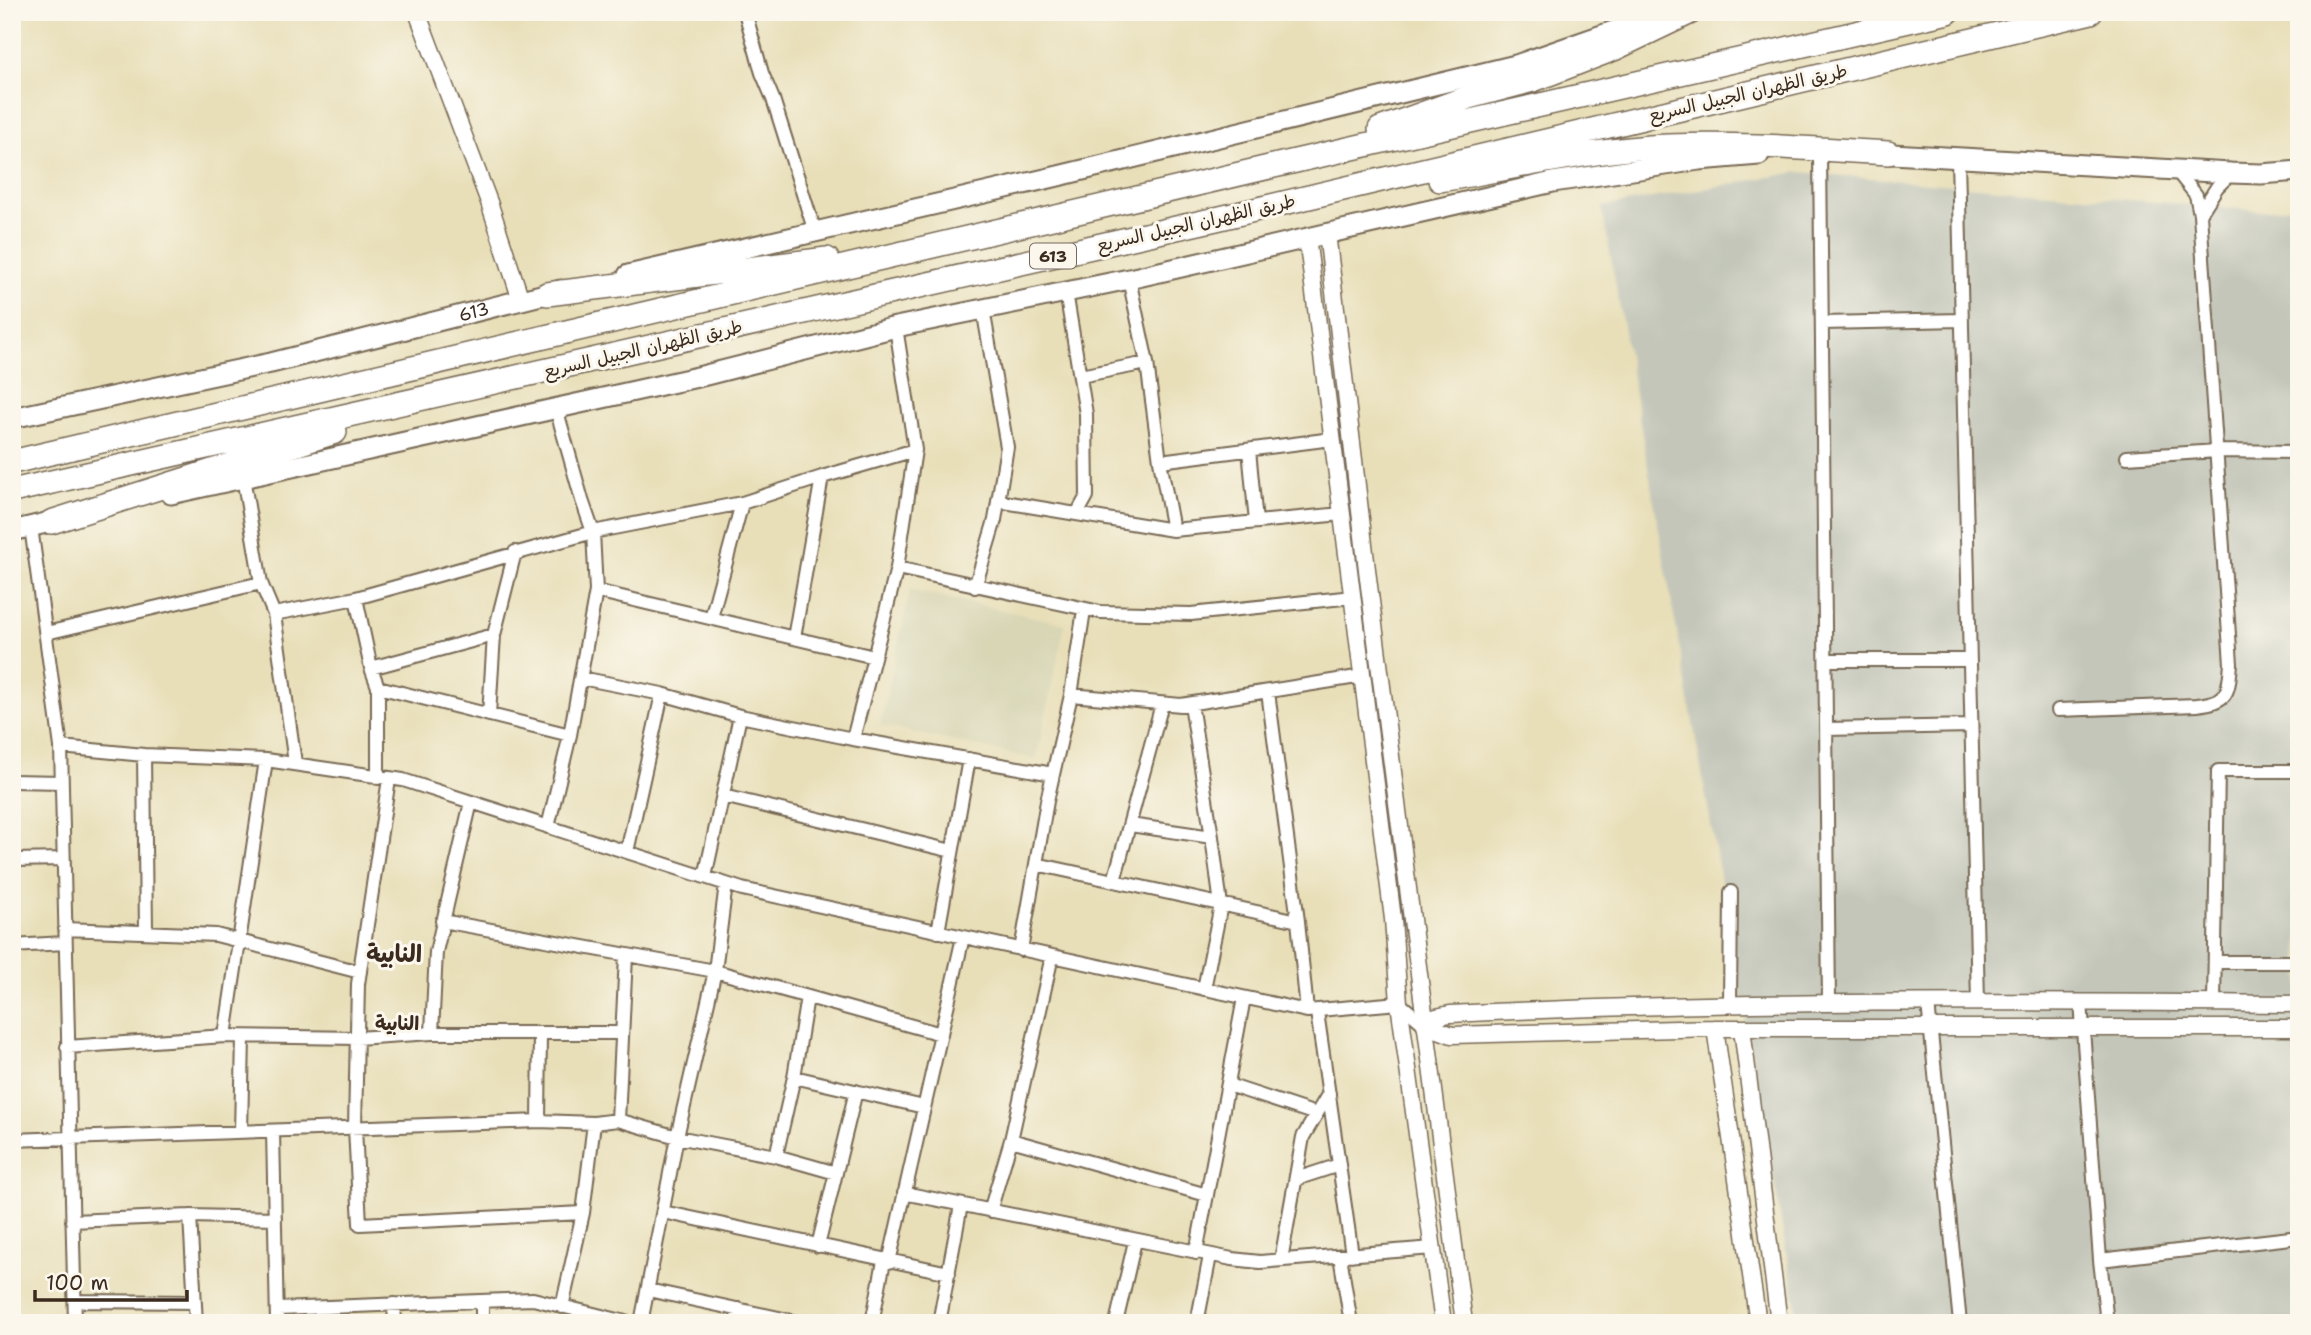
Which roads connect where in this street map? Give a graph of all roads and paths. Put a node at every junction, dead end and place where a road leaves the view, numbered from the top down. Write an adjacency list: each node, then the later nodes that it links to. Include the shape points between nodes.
1 (417, 12): 24 (street)
2 (745, 12): 17 (street)
3 (1668, 12): 7 (main road, 613)
4 (1691, 12): 11 (highway, via 1533,80 1469,97)
5 (1948, 12): 11 (highway, طريق الظهران الجبيل السريع / 613)
6 (2091, 12): 16 (highway, طريق الظهران الجبيل السريع / 613)
7 (1630, 19): 17 (main road, 613, via 1516,65)
8 (1888, 153): 9 (main road); 10 (main road); 16 (highway, via 1666,146)
9 (1820, 154): 18 (main road, via 1758,155 1627,170); 27 (street)
10 (1958, 158): 12 (main road); 26 (street)
11 (1278, 165): 20 (highway, طريق الظهران الجبيل السريع / 613)
12 (2176, 170): 14 (main road); 15 (street, via 2196,195)
13 (2299, 171): 14 (main road)
14 (2231, 173): 15 (street)
15 (2200, 214): 39 (street)
16 (1216, 219): 31 (highway, طريق الظهران الجبيل السريع / 613)
17 (815, 232): 23 (main road, 613)
18 (1327, 233): 19 (main road); 32 (street)
19 (1307, 237): 21 (main road); 33 (street)
20 (948, 243): 23 (highway); 42 (highway, طريق الظهران الجبيل السريع / 613)
21 (1129, 279): 22 (main road); 29 (street)
22 (1066, 292): 25 (main road); 30 (street)
23 (547, 294): 24 (main road, 613)
24 (521, 300): 35 (main road, 613, via 271,363)
25 (983, 309): 28 (main road); 47 (street, via 1007,447)
26 (1962, 320): 27 (street); 70 (street)
27 (1822, 323): 69 (street)
28 (896, 327): 34 (main road); 37 (street)
29 (1147, 363): 30 (street); 43 (street)
30 (1080, 376): 49 (street, via 1086,414 1087,496)
31 (486, 384): 46 (highway, طريق الظهران الجبيل السريع / 613); 52 (highway)
32 (1346, 393): 33 (street); 140 (street)
33 (1327, 396): 36 (street)
34 (556, 408): 44 (main road); 54 (street)
35 (12, 418)
36 (1332, 439): 38 (street); 50 (street)
37 (915, 450): 45 (street); 56 (street)
38 (1249, 450): 43 (street); 51 (street)
39 (2217, 451): 40 (street); 41 (street); 80 (street, via 2231,664 2225,695 2216,702 2197,705)
40 (2299, 452)
41 (2127, 457)
42 (12, 461)
43 (1160, 461): 53 (street)
44 (243, 477): 52 (main road); 57 (street)
45 (822, 477): 48 (street); 67 (street)
46 (12, 491)
47 (998, 500): 49 (street); 58 (street)
48 (742, 503): 54 (street); 64 (street)
49 (1077, 514): 53 (street)
50 (1342, 514): 51 (street); 61 (street)
51 (1256, 522): 53 (street)
52 (31, 527): 65 (street)
53 (1173, 530)
54 (593, 532): 55 (street); 59 (street)
55 (515, 552): 60 (street); 66 (street)
56 (897, 568): 58 (street); 68 (street)
57 (261, 583): 63 (street); 65 (street)
58 (975, 587): 62 (street)
59 (596, 591): 64 (street); 73 (street)
60 (356, 597): 63 (street); 71 (street)
61 (1353, 597): 62 (street, via 1191,614); 72 (street)
62 (1084, 610): 77 (street)
63 (274, 614): 91 (street)
64 (711, 618): 67 (street)
65 (46, 633): 87 (street)
66 (495, 635): 71 (street); 81 (street)
67 (794, 638): 68 (street)
68 (874, 657): 86 (street)
69 (1826, 660): 70 (street); 84 (street)
70 (1970, 660): 83 (street)
71 (371, 668): 74 (street)
72 (1363, 677): 75 (street); 133 (street)
73 (582, 678): 76 (street); 85 (street)
74 (378, 687): 81 (street); 94 (street)
75 (1268, 691): 79 (street); 113 (street)
76 (662, 694): 82 (street); 103 (street)
77 (1071, 695): 78 (street); 93 (street)
78 (1162, 704): 79 (street); 99 (street)
79 (1191, 704): 101 (street)
80 (2058, 710)
81 (489, 715): 85 (street)
82 (740, 716): 86 (street); 97 (street)
83 (1971, 726): 84 (street); 131 (street)
84 (1826, 729): 134 (street)
85 (570, 735): 100 (street)
86 (853, 739): 89 (street)
87 (61, 747): 88 (street); 96 (street)
88 (144, 754): 90 (street); 115 (street)
89 (969, 759): 93 (street); 102 (street)
90 (266, 760): 91 (street); 118 (street)
91 (295, 763): 94 (street)
92 (2299, 771): 124 (street, via 2218,771)
93 (1053, 774): 106 (street)
94 (384, 778): 98 (street); 127 (street)
95 (12, 782): 96 (street)
96 (62, 782): 104 (street)
97 (723, 796): 102 (street); 107 (street)
98 (471, 802): 100 (street); 112 (street)
99 (1130, 825): 101 (street); 108 (street)
100 (548, 827): 103 (street)
101 (1212, 837): 111 (street)
102 (952, 851): 116 (street)
103 (627, 852): 107 (street)
104 (63, 859): 105 (street); 114 (street)
105 (12, 860)
106 (1036, 864): 108 (street); 121 (street)
107 (705, 877): 109 (street)
108 (1114, 881): 111 (street)
109 (726, 884): 116 (street); 126 (street)
110 (1731, 892): 137 (street)
111 (1220, 905): 113 (street); 128 (street)
112 (442, 921): 122 (street); 146 (street)
113 (1298, 921): 139 (street)
114 (65, 929): 115 (street); 119 (street)
115 (146, 932): 118 (street, via 216,935)
116 (938, 932): 117 (street)
117 (963, 937): 121 (street); 149 (street)
118 (237, 941): 127 (street); 150 (street)
119 (65, 943): 120 (street); 153 (street)
120 (12, 946)
121 (1021, 950): 123 (street)
122 (626, 956): 126 (street); 148 (street)
123 (1052, 956): 128 (street); 169 (street)
124 (2215, 962): 125 (street); 136 (street)
125 (2299, 962)
126 (715, 971): 129 (street); 166 (street)
127 (360, 972): 152 (street)
128 (1204, 989): 130 (street)
129 (807, 997): 149 (street); 154 (street)
130 (1244, 998): 139 (street); 155 (street)
131 (1978, 1002): 132 (street); 135 (street)
132 (2081, 1002): 136 (street); 144 (street)
133 (1399, 1003): 139 (street); 140 (street); 186 (street)
134 (1829, 1003): 135 (street); 137 (street)
135 (1928, 1003): 143 (street)
136 (2214, 1003): 138 (street)
137 (1730, 1004): 140 (street, via 1450,1014)
138 (2299, 1004)
139 (1312, 1012): 157 (street)
140 (1425, 1026): 141 (street, via 1452,1035); 217 (street)
141 (1715, 1028): 142 (street); 218 (street)
142 (1742, 1028): 143 (street); 219 (street)
143 (1931, 1028): 144 (street); 220 (street)
144 (2083, 1028): 145 (street); 191 (street)
145 (2299, 1028)
146 (432, 1033): 147 (street); 152 (street)
147 (540, 1033): 148 (street); 161 (street)
148 (621, 1033): 160 (street)
149 (941, 1034): 158 (street)
150 (225, 1036): 151 (street); 153 (street)
151 (243, 1037): 152 (street); 165 (street)
152 (357, 1038): 163 (street)
153 (67, 1047): 167 (street)
154 (794, 1077): 156 (street); 170 (street)
155 (1228, 1085): 159 (street); 175 (street)
156 (856, 1091): 158 (street); 172 (street)
157 (1329, 1093): 159 (street); 171 (street)
158 (924, 1107): 174 (street)
159 (1317, 1114): 173 (street, via 1303,1138)
160 (618, 1120): 162 (street); 166 (street)
161 (539, 1121): 162 (street); 163 (street)
162 (594, 1123): 179 (street)
163 (355, 1128): 164 (street); 179 (street, via 360,1224)
164 (273, 1131): 165 (street); 181 (street)
165 (241, 1132): 167 (street)
166 (677, 1137): 170 (street); 178 (street)
167 (69, 1138): 168 (street); 182 (street)
168 (12, 1140)
169 (1011, 1140): 175 (street); 177 (street)
170 (776, 1156): 172 (street)
171 (1339, 1165): 173 (street); 189 (street)
172 (836, 1173): 185 (street)
173 (1296, 1179): 190 (street)
174 (904, 1193): 176 (street); 192 (street)
175 (1207, 1195): 187 (street)
176 (961, 1205): 177 (street); 193 (street)
177 (990, 1211): 184 (street)
178 (663, 1212): 185 (street); 194 (street)
179 (583, 1213): 199 (street)
180 (190, 1216): 181 (street); 182 (street); 197 (street)
181 (275, 1218): 200 (street)
182 (72, 1221): 195 (street)
183 (2299, 1237): 191 (street)
184 (1135, 1241): 187 (street); 202 (street)
185 (818, 1246): 192 (street)
186 (1433, 1248): 189 (street); 216 (street)
187 (1196, 1253): 188 (street)
188 (1210, 1255): 190 (street); 214 (street)
189 (1346, 1255): 190 (street); 215 (street)
190 (1281, 1260)
191 (2100, 1260): 221 (street)
192 (886, 1261): 193 (street); 212 (street)
193 (949, 1273): 213 (street)
194 (648, 1290): 201 (street); 209 (street)
195 (75, 1301): 197 (street); 203 (street)
196 (482, 1301): 198 (street); 199 (street, via 533,1300); 207 (street)
197 (195, 1302): 204 (street)
198 (394, 1304): 200 (street); 206 (street)
199 (562, 1307): 208 (street)
200 (278, 1309): 205 (street)
201 (739, 1309): 210 (street); 211 (street)
202 (1120, 1322)
203 (75, 1323)
204 (196, 1323)
205 (277, 1323)
206 (395, 1323)
207 (481, 1323)
208 (630, 1323)
209 (642, 1323)
210 (736, 1323)
211 (802, 1323)
212 (872, 1323)
213 (939, 1323)
214 (1197, 1323)
215 (1351, 1323)
216 (1443, 1323)
217 (1464, 1323)
218 (1758, 1323)
219 (1779, 1323)
220 (1959, 1323)
221 (2107, 1323)

